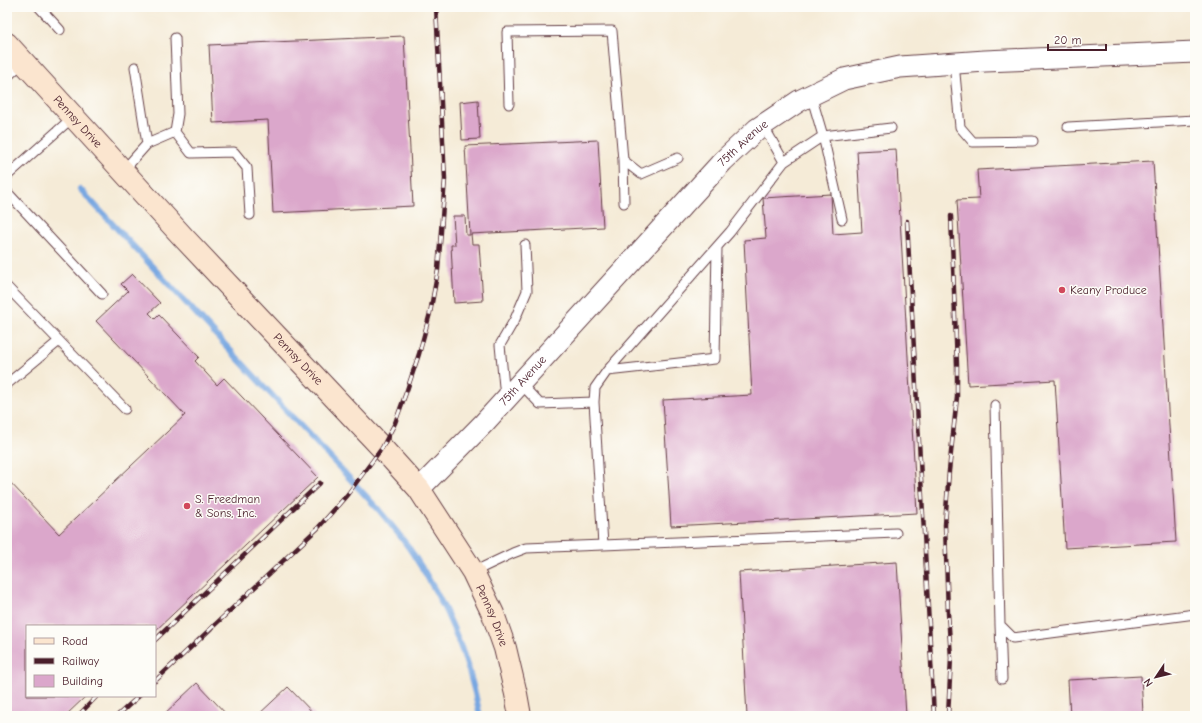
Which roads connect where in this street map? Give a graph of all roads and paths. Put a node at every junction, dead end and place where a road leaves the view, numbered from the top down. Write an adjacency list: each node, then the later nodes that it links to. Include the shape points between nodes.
1 (39, 7): 2 (lane)
2 (60, 30)
3 (175, 38): 17 (lane, via 178,114)
4 (7, 44): 6 (main road, Pennsy Drive)
5 (1195, 52): 7 (street, 75th Avenue)
6 (23, 62): 9 (lane); 12 (main road, Pennsy Drive)
7 (954, 63): 10 (street, 75th Avenue, via 900,67 844,79); 19 (lane, via 960,127 973,142)
8 (135, 67): 20 (lane)
9 (7, 77)
10 (811, 95): 14 (street, 75th Avenue); 18 (lane)
11 (509, 104): 22 (lane, via 507,32 612,31)
12 (73, 117): 24 (main road, Pennsy Drive); 25 (lane)
13 (1195, 120): 15 (lane)
14 (763, 125): 23 (lane); 37 (street, 75th Avenue, via 723,161)
15 (1068, 127)
16 (890, 128): 18 (lane)
17 (175, 132): 20 (lane); 28 (lane, via 191,153 234,152 246,168)
18 (823, 136): 23 (lane); 29 (lane)
19 (1034, 141)
20 (147, 144): 24 (lane)
21 (678, 158): 22 (lane, via 640,174)
22 (624, 160): 27 (lane)
23 (784, 162): 31 (lane)
24 (123, 171): 42 (main road, Pennsy Drive)
25 (7, 176)
26 (7, 192): 33 (lane)
27 (624, 203)
28 (250, 215)
29 (842, 219)
30 (525, 245): 38 (lane, via 527,291 500,345)
31 (717, 247): 35 (lane); 35 (lane, via 715,359)
32 (7, 287): 34 (lane)
33 (102, 294)
34 (59, 341): 36 (lane); 41 (lane)
35 (607, 371): 39 (lane, via 594,388)
36 (7, 384)
37 (521, 384): 38 (street, 75th Avenue); 39 (lane, via 540,404)
38 (506, 400): 42 (street, 75th Avenue)
39 (594, 402): 44 (lane)
40 (995, 405): 47 (lane)
41 (125, 409)
42 (419, 489): 45 (main road, Pennsy Drive)
43 (896, 533): 44 (lane)
44 (603, 545): 45 (lane, via 526,548)
45 (473, 572): 49 (main road, Pennsy Drive, via 500,633)
46 (1195, 614): 47 (lane, via 1013,638)
47 (1000, 625): 48 (lane)
48 (1002, 679)
49 (520, 716)

